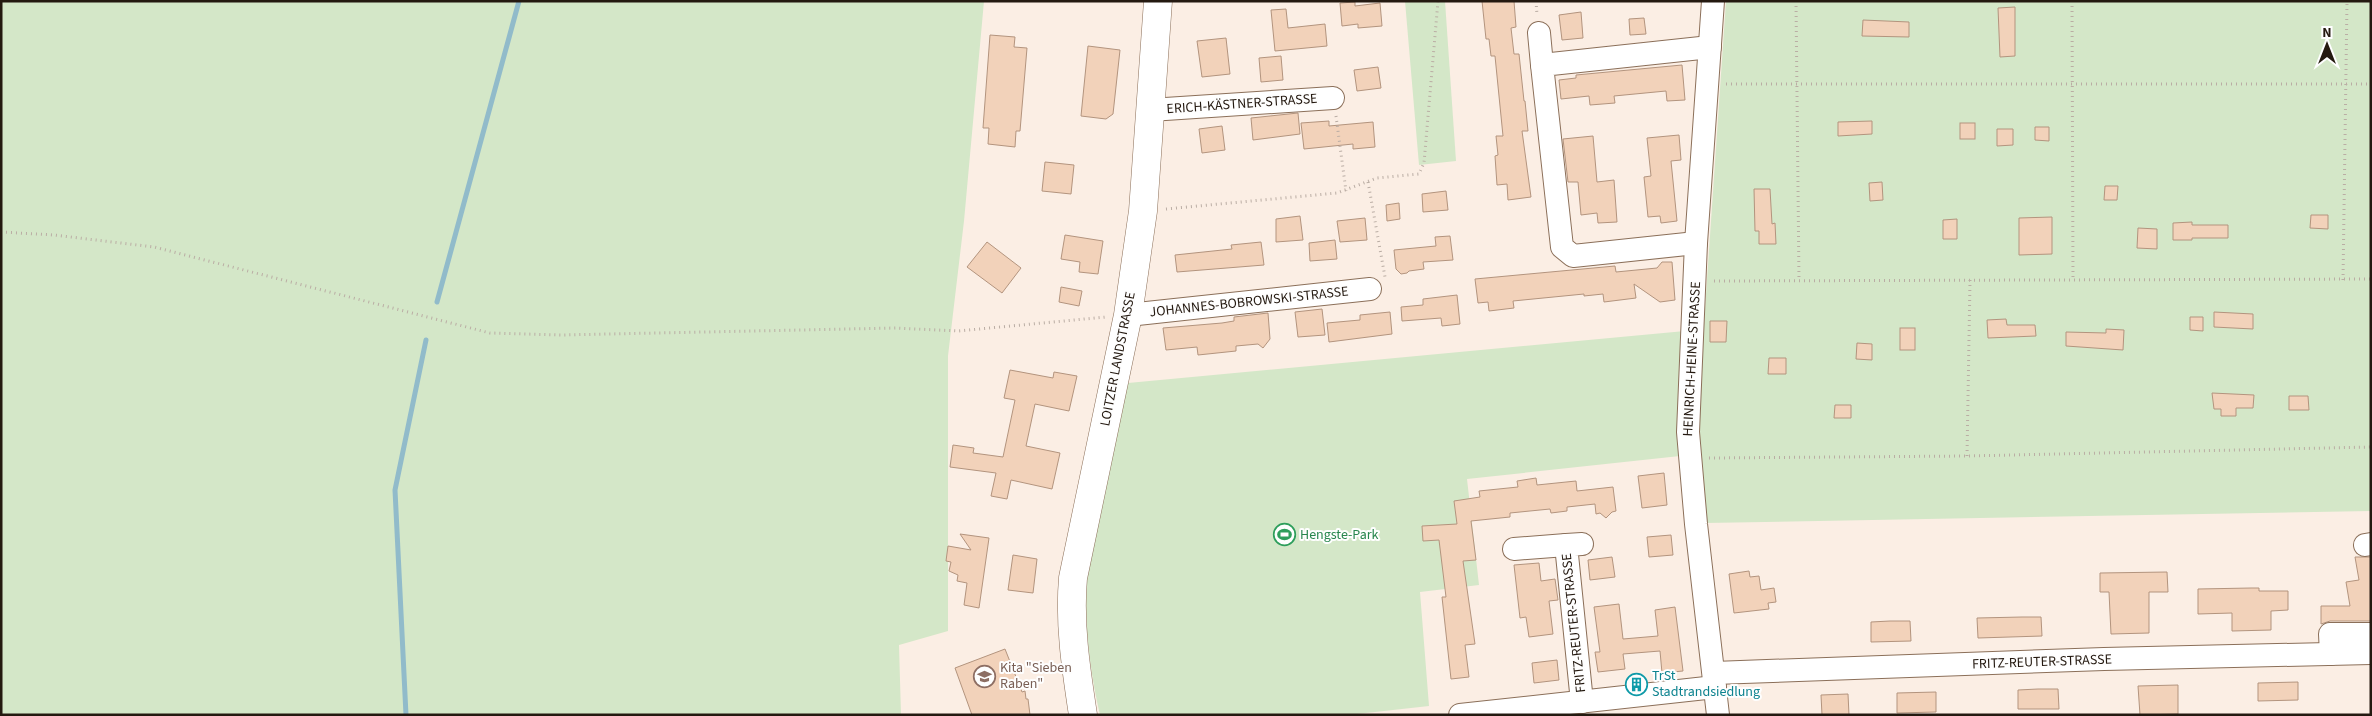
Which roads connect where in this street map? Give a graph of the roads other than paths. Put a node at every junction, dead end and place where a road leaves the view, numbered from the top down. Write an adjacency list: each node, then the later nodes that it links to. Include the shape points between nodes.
1 (1158, 1): 7 (main road, LOITZER LANDSTRASSE)
2 (1713, 1): 4 (street, HEINRICH-HEINE-STRASSE)
3 (1539, 33): 5 (street)
4 (1710, 47): 5 (street); 8 (street, HEINRICH-HEINE-STRASSE)
5 (1542, 65): 8 (street, via 1562,246 1573,256)
6 (1333, 98): 7 (street, ERICH-KÄSTNER-STRASSE)
7 (1150, 110): 10 (main road, LOITZER LANDSTRASSE, via 1142,211)
8 (1696, 243): 15 (street, HEINRICH-HEINE-STRASSE, via 1689,459)
9 (1370, 289): 10 (street, JOHANNES-BOBROWSKI-STRASSE)
10 (1128, 315): 17 (main road, LOITZER LANDSTRASSE, via 1073,578 1076,670)
11 (1514, 549): 16 (street, FRITZ-REUTER-STRASSE, via 1574,545)
12 (2371, 634): 14 (street, via 2330,634)
13 (2371, 653): 14 (street, FRITZ-REUTER-STRASSE)
14 (2331, 654): 15 (street, FRITZ-REUTER-STRASSE, via 2104,660)
15 (1714, 680): 16 (street, FRITZ-REUTER-STRASSE); 19 (street, HEINRICH-HEINE-STRASSE)
16 (1582, 702): 18 (street, FRITZ-REUTER-STRASSE)
17 (1083, 715)
18 (1460, 715)
19 (1718, 715)

